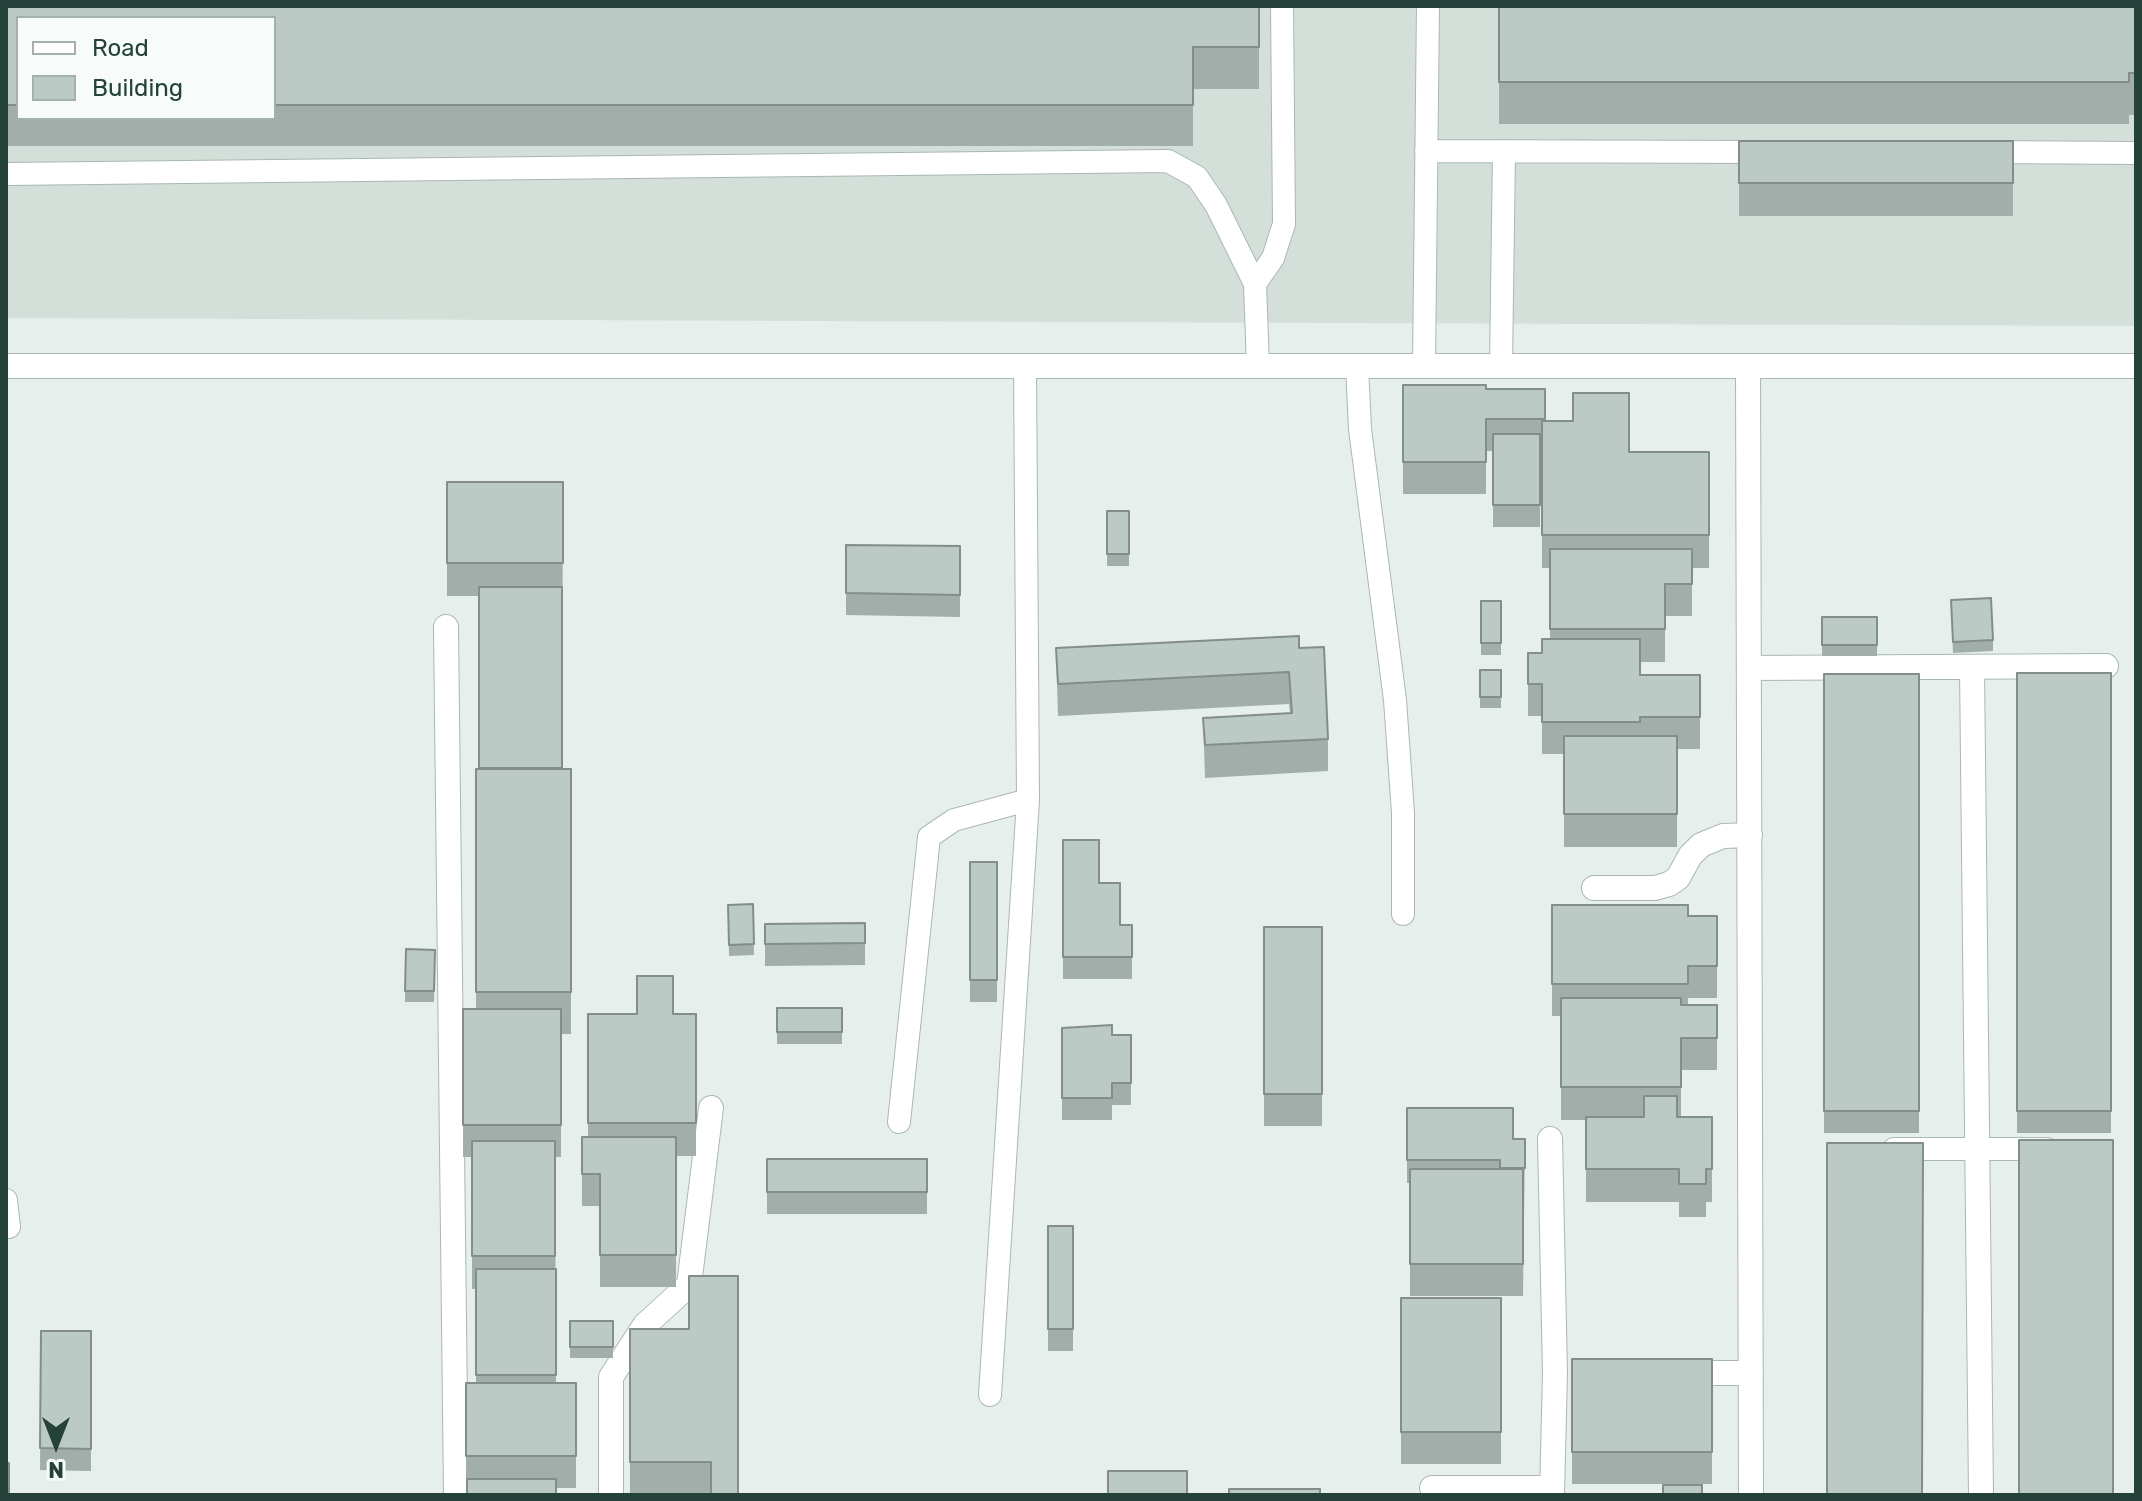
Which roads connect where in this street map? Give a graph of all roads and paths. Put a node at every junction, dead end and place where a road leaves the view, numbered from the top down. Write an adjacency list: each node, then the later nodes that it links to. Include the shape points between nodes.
1 (1282, 6): 9 (lane, via 1284,224 1273,258)
2 (1428, 6): 3 (lane)
3 (1426, 151): 4 (lane); 14 (lane)
4 (1504, 151): 5 (lane); 15 (lane)
5 (1788, 152)
6 (1962, 152): 7 (lane)
7 (2136, 153)
8 (6, 174): 9 (lane, via 1168,161 1197,177)
9 (1255, 284): 12 (lane)
10 (6, 366): 11 (street)
11 (1025, 366): 12 (street); 22 (lane)
12 (1258, 366): 13 (street)
13 (1357, 366): 14 (street); 25 (lane, via 1360,429 1395,700)
14 (1424, 366): 15 (street)
15 (1501, 366): 16 (street)
16 (1748, 366): 17 (street); 21 (street)
17 (2136, 366)
18 (446, 627): 41 (street)
19 (2106, 666): 20 (street)
20 (1972, 667): 21 (street); 31 (street)
21 (1749, 668): 23 (street)
22 (1028, 800): 27 (lane, via 954,820 929,837); 38 (lane)
23 (1750, 835): 24 (street, via 1723,836 1701,845 1669,884); 37 (street)
24 (1594, 888)
25 (1403, 914)
26 (711, 1108): 42 (street, via 689,1285 645,1325 611,1377)
27 (899, 1122)
28 (1550, 1139): 34 (street)
29 (1874, 1149): 31 (lane)
30 (2073, 1149): 31 (lane)
31 (1977, 1150): 44 (street)
32 (6, 1200): 33 (lane)
33 (9, 1227)
34 (1555, 1373): 35 (street); 40 (street)
35 (1585, 1373)
36 (1660, 1373): 37 (street)
37 (1751, 1373): 43 (street)
38 (990, 1395)
39 (1432, 1488): 40 (street)
40 (1552, 1492)
41 (456, 1495)
42 (611, 1495)
43 (1751, 1495)
44 (1981, 1495)

